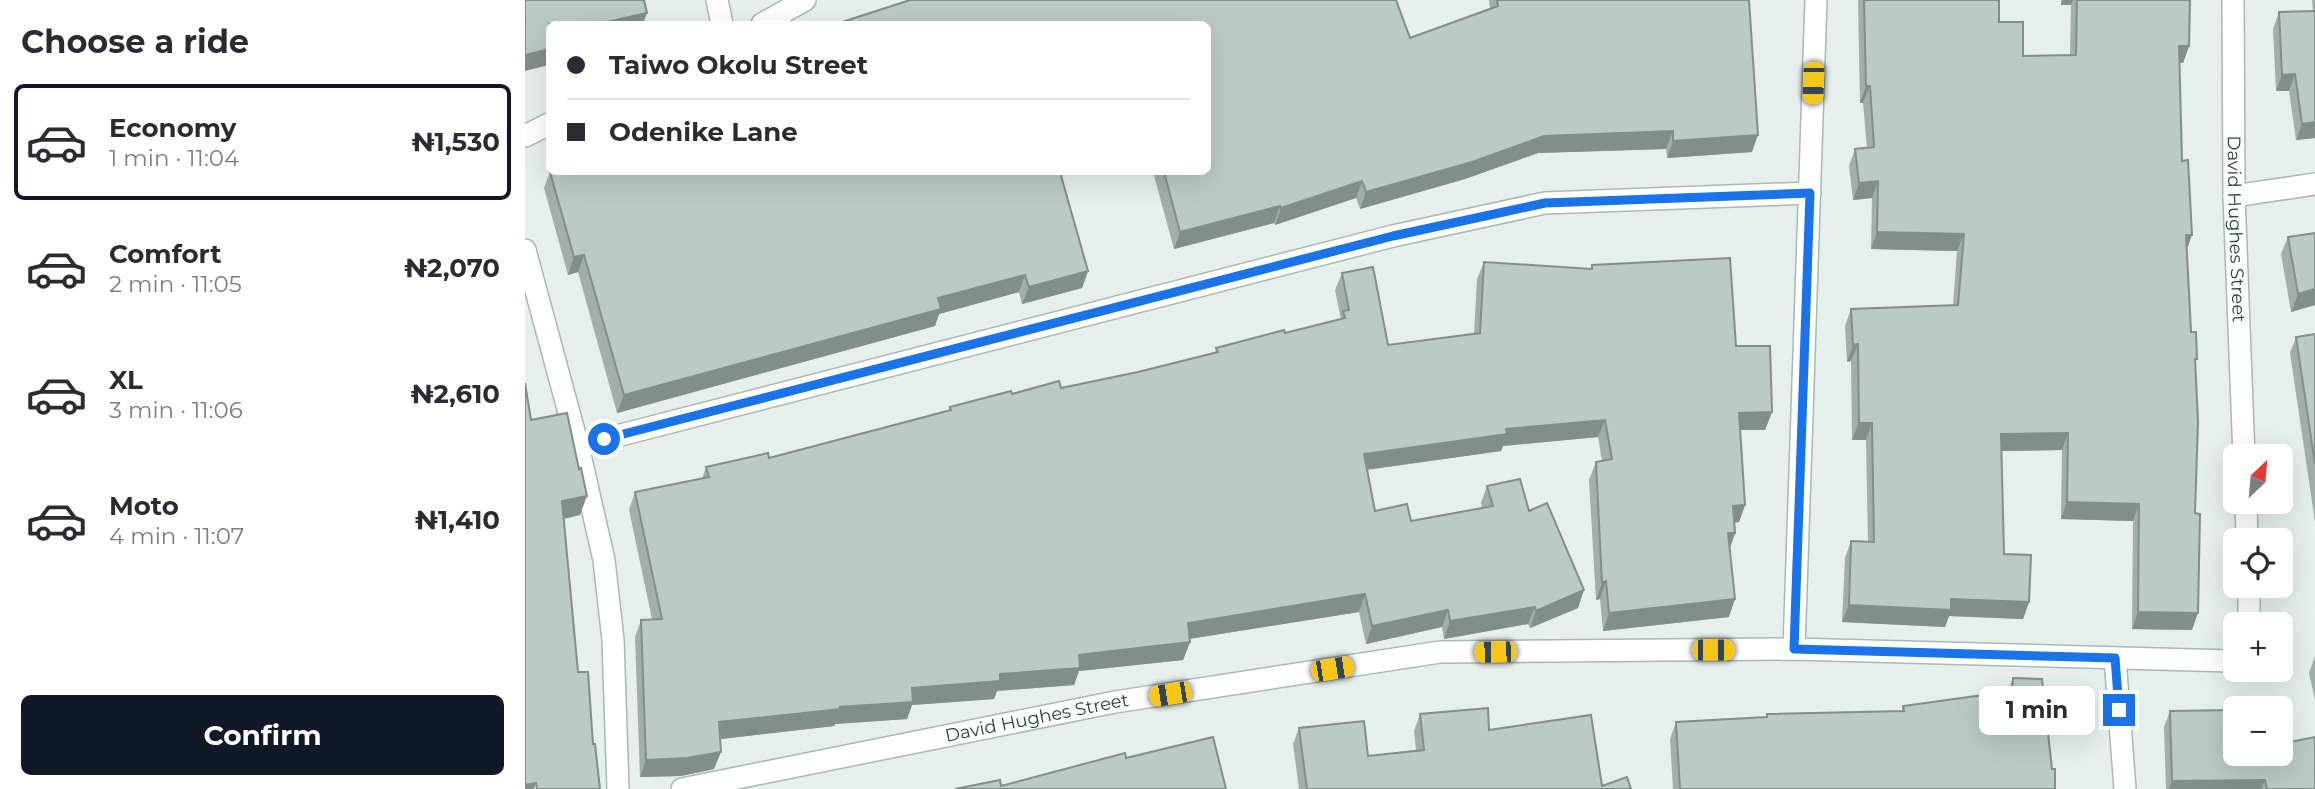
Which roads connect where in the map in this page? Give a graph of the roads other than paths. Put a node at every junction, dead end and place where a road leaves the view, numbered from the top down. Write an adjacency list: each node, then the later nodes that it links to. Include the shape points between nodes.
1 (717, 0): 5 (street)
2 (805, 0): 6 (street)
3 (1816, 0): 10 (street)
4 (2233, 0): 11 (street, David Hughes Street)
5 (721, 21)
6 (767, 21)
7 (546, 126): 8 (street)
8 (525, 136)
9 (2315, 184): 11 (street)
10 (1810, 193): 14 (street, via 1545,203 1393,236); 15 (street)
11 (2234, 196): 13 (street, David Hughes Street)
12 (525, 250): 14 (street)
13 (2244, 444)
14 (578, 446): 18 (street, via 604,560 613,640)
15 (1794, 649): 16 (street, David Hughes Street); 19 (street, David Hughes Street, via 1440,652 1115,702)
16 (2115, 658): 17 (street, David Hughes Street); 20 (street)
17 (2223, 661)
18 (618, 789)
19 (682, 789)
20 (2125, 789)

